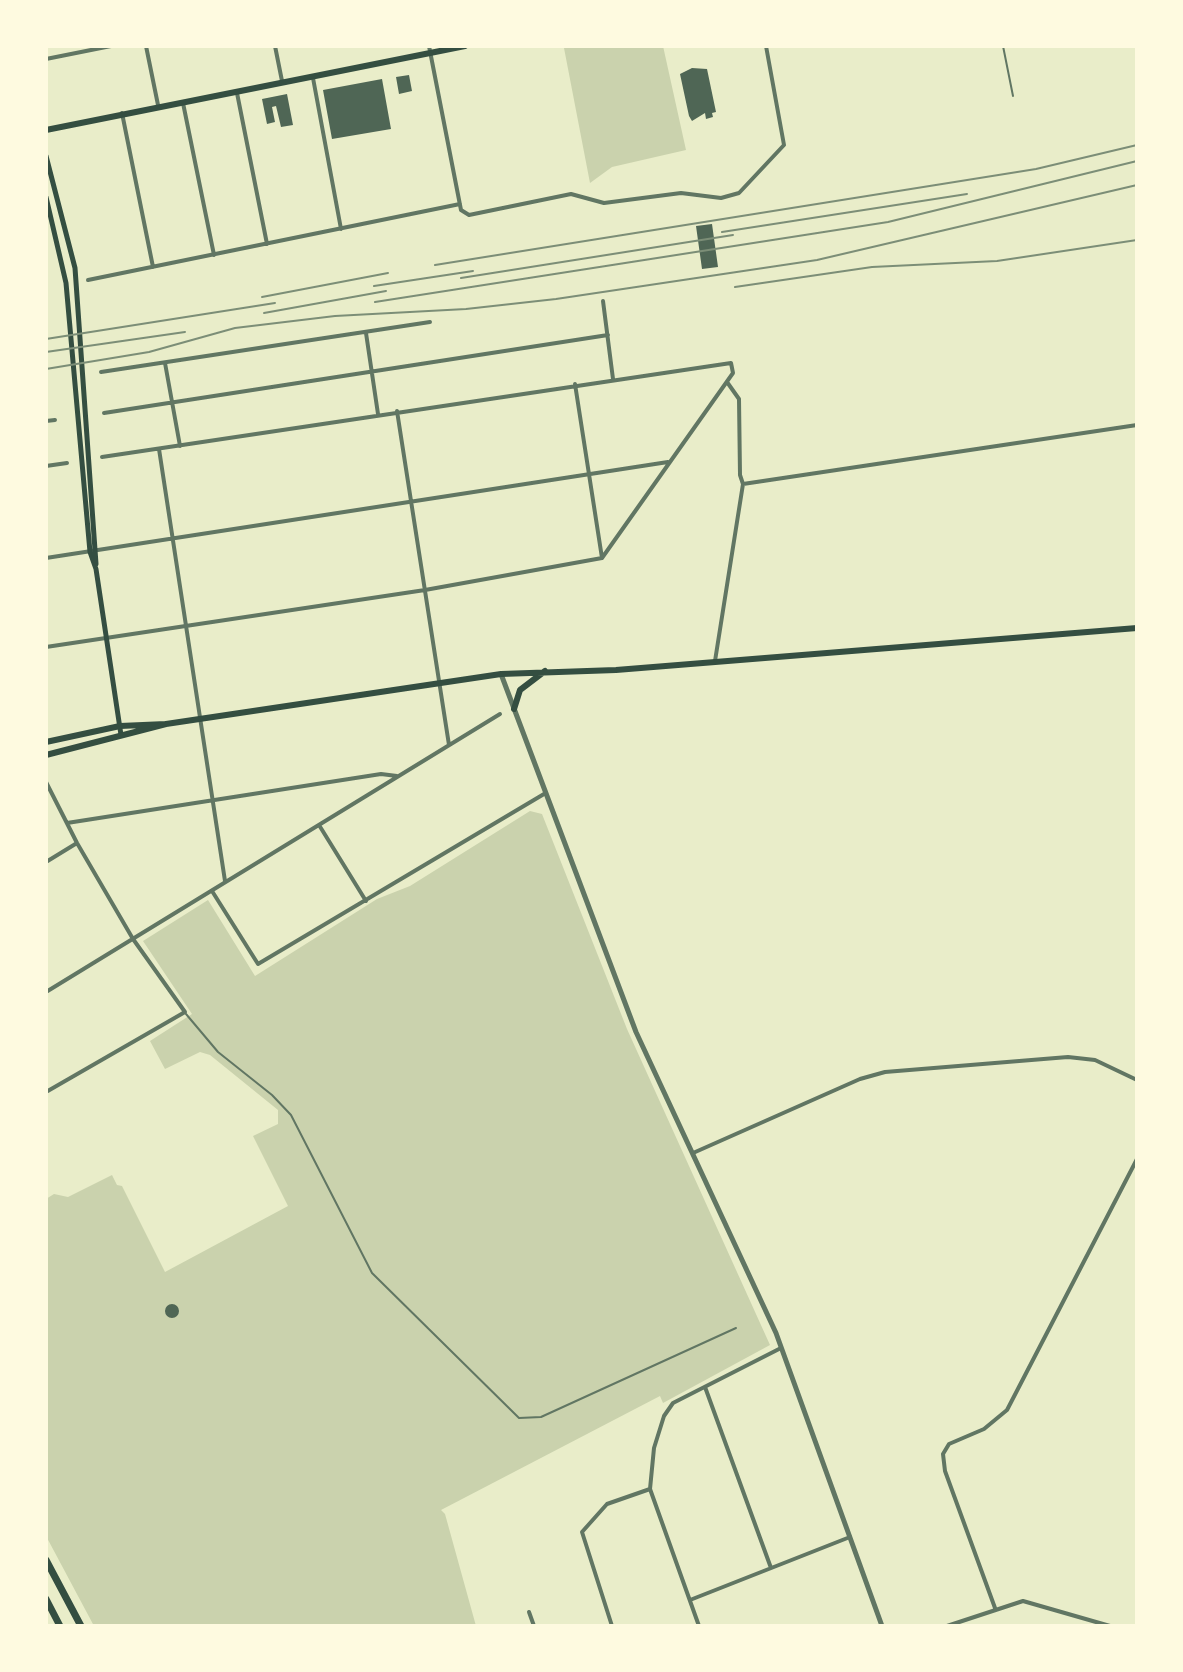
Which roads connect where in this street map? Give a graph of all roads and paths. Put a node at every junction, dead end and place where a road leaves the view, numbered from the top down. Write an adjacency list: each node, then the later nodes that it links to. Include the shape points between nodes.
1 (111, 46): 8 (street)
2 (146, 46): 14 (street)
3 (275, 46): 10 (street)
4 (465, 46): 7 (main road)
5 (766, 46): 19 (street, via 784,145 743,191 727,198 685,192 604,203 571,194 469,215)
6 (1003, 46): 12 (lane)
7 (429, 50): 9 (main road); 19 (street)
8 (46, 59)
9 (312, 75): 10 (main road); 20 (street)
10 (282, 81): 11 (main road)
11 (236, 91): 13 (main road); 21 (street)
12 (1013, 96)
13 (183, 101): 14 (main road); 22 (street)
14 (158, 105): 15 (main road)
15 (122, 113): 16 (main road); 23 (street)
16 (46, 130)
17 (46, 158): 52 (main road, via 75,268)
18 (46, 197): 53 (main road, via 69,307)
19 (460, 204): 20 (street)
20 (341, 229): 21 (street)
21 (267, 244): 22 (street)
22 (214, 255): 23 (street)
23 (153, 267): 24 (street)
24 (88, 280)
25 (603, 301): 28 (street)
26 (430, 322): 27 (street)
27 (366, 333): 29 (street); 31 (street)
28 (608, 335): 31 (street); 32 (street)
29 (165, 363): 30 (street); 35 (street)
30 (101, 372)
31 (372, 372): 35 (street); 38 (street)
32 (613, 379): 33 (street, via 725,362 734,368); 34 (street)
33 (727, 382): 45 (street); 49 (street, via 739,399)
34 (575, 384): 36 (street); 48 (street)
35 (173, 403): 37 (street); 42 (street)
36 (397, 411): 38 (street); 50 (street)
37 (104, 413)
38 (378, 414): 42 (street)
39 (55, 420): 40 (street)
40 (46, 421)
41 (1137, 425): 49 (street)
42 (180, 446): 43 (street)
43 (159, 449): 44 (street); 51 (street)
44 (102, 457)
45 (670, 462): 48 (street); 55 (street)
46 (67, 463): 47 (street)
47 (46, 466)
48 (588, 475): 50 (street); 55 (street)
49 (743, 485): 62 (street)
50 (411, 502): 51 (street); 57 (street)
51 (172, 539): 52 (street); 58 (street)
52 (98, 551): 53 (street); 56 (main road)
53 (90, 552): 54 (street); 56 (main road)
54 (46, 558)
55 (602, 558): 57 (street)
56 (96, 569): 60 (main road)
57 (425, 590): 58 (street); 65 (street)
58 (185, 625): 60 (street); 68 (street)
59 (1137, 628): 62 (main road)
60 (106, 638): 61 (street); 69 (main road)
61 (46, 647)
62 (715, 661): 63 (main road)
63 (545, 671): 64 (main road); 66 (main road, via 520,690)
64 (501, 674): 65 (main road); 66 (street)
65 (440, 682): 68 (main road); 71 (street)
66 (514, 709): 76 (street)
67 (500, 714): 71 (street)
68 (200, 718): 69 (main road, via 153,730); 77 (street)
69 (121, 730): 70 (main road); 72 (main road)
70 (46, 742)
71 (449, 745): 73 (street)
72 (46, 755)
73 (397, 776): 77 (street, via 381,774); 79 (street)
74 (46, 782): 75 (street)
75 (49, 793): 78 (street)
76 (544, 794): 84 (street); 90 (street, via 636,1032)
77 (212, 800): 78 (street); 82 (street)
78 (67, 823): 80 (street)
79 (319, 824): 82 (street); 84 (street)
80 (77, 843): 81 (street); 85 (street)
81 (46, 862)
82 (225, 883): 83 (street)
83 (212, 891): 84 (street, via 258,964); 85 (street)
84 (366, 901)
85 (133, 939): 86 (street); 87 (street)
86 (46, 992)
87 (185, 1012): 89 (street); 92 (lane, via 218,1052 291,1115 365,1264 519,1418 541,1417)
88 (1137, 1080): 90 (street, via 1095,1060 1068,1057 885,1072)
89 (46, 1092)
90 (693, 1153): 93 (street)
91 (1137, 1159): 101 (street, via 1007,1410 984,1429 949,1444 943,1454)
92 (736, 1328)
93 (781, 1348): 94 (street); 96 (street)
94 (705, 1387): 95 (street, via 667,1408 650,1464); 98 (street)
95 (650, 1489): 100 (street); 106 (street, via 607,1504 582,1532)
96 (850, 1537): 98 (street); 108 (street)
97 (46, 1560): 104 (highway)
98 (771, 1568): 100 (street)
99 (46, 1599): 103 (highway)
100 (690, 1600): 107 (street)
101 (995, 1608): 109 (street); 110 (street, via 1033,1601)
102 (529, 1612): 105 (street)
103 (60, 1626)
104 (81, 1626)
105 (534, 1626)
106 (612, 1626)
107 (699, 1626)
108 (882, 1626)
109 (947, 1626)
110 (1110, 1626)

